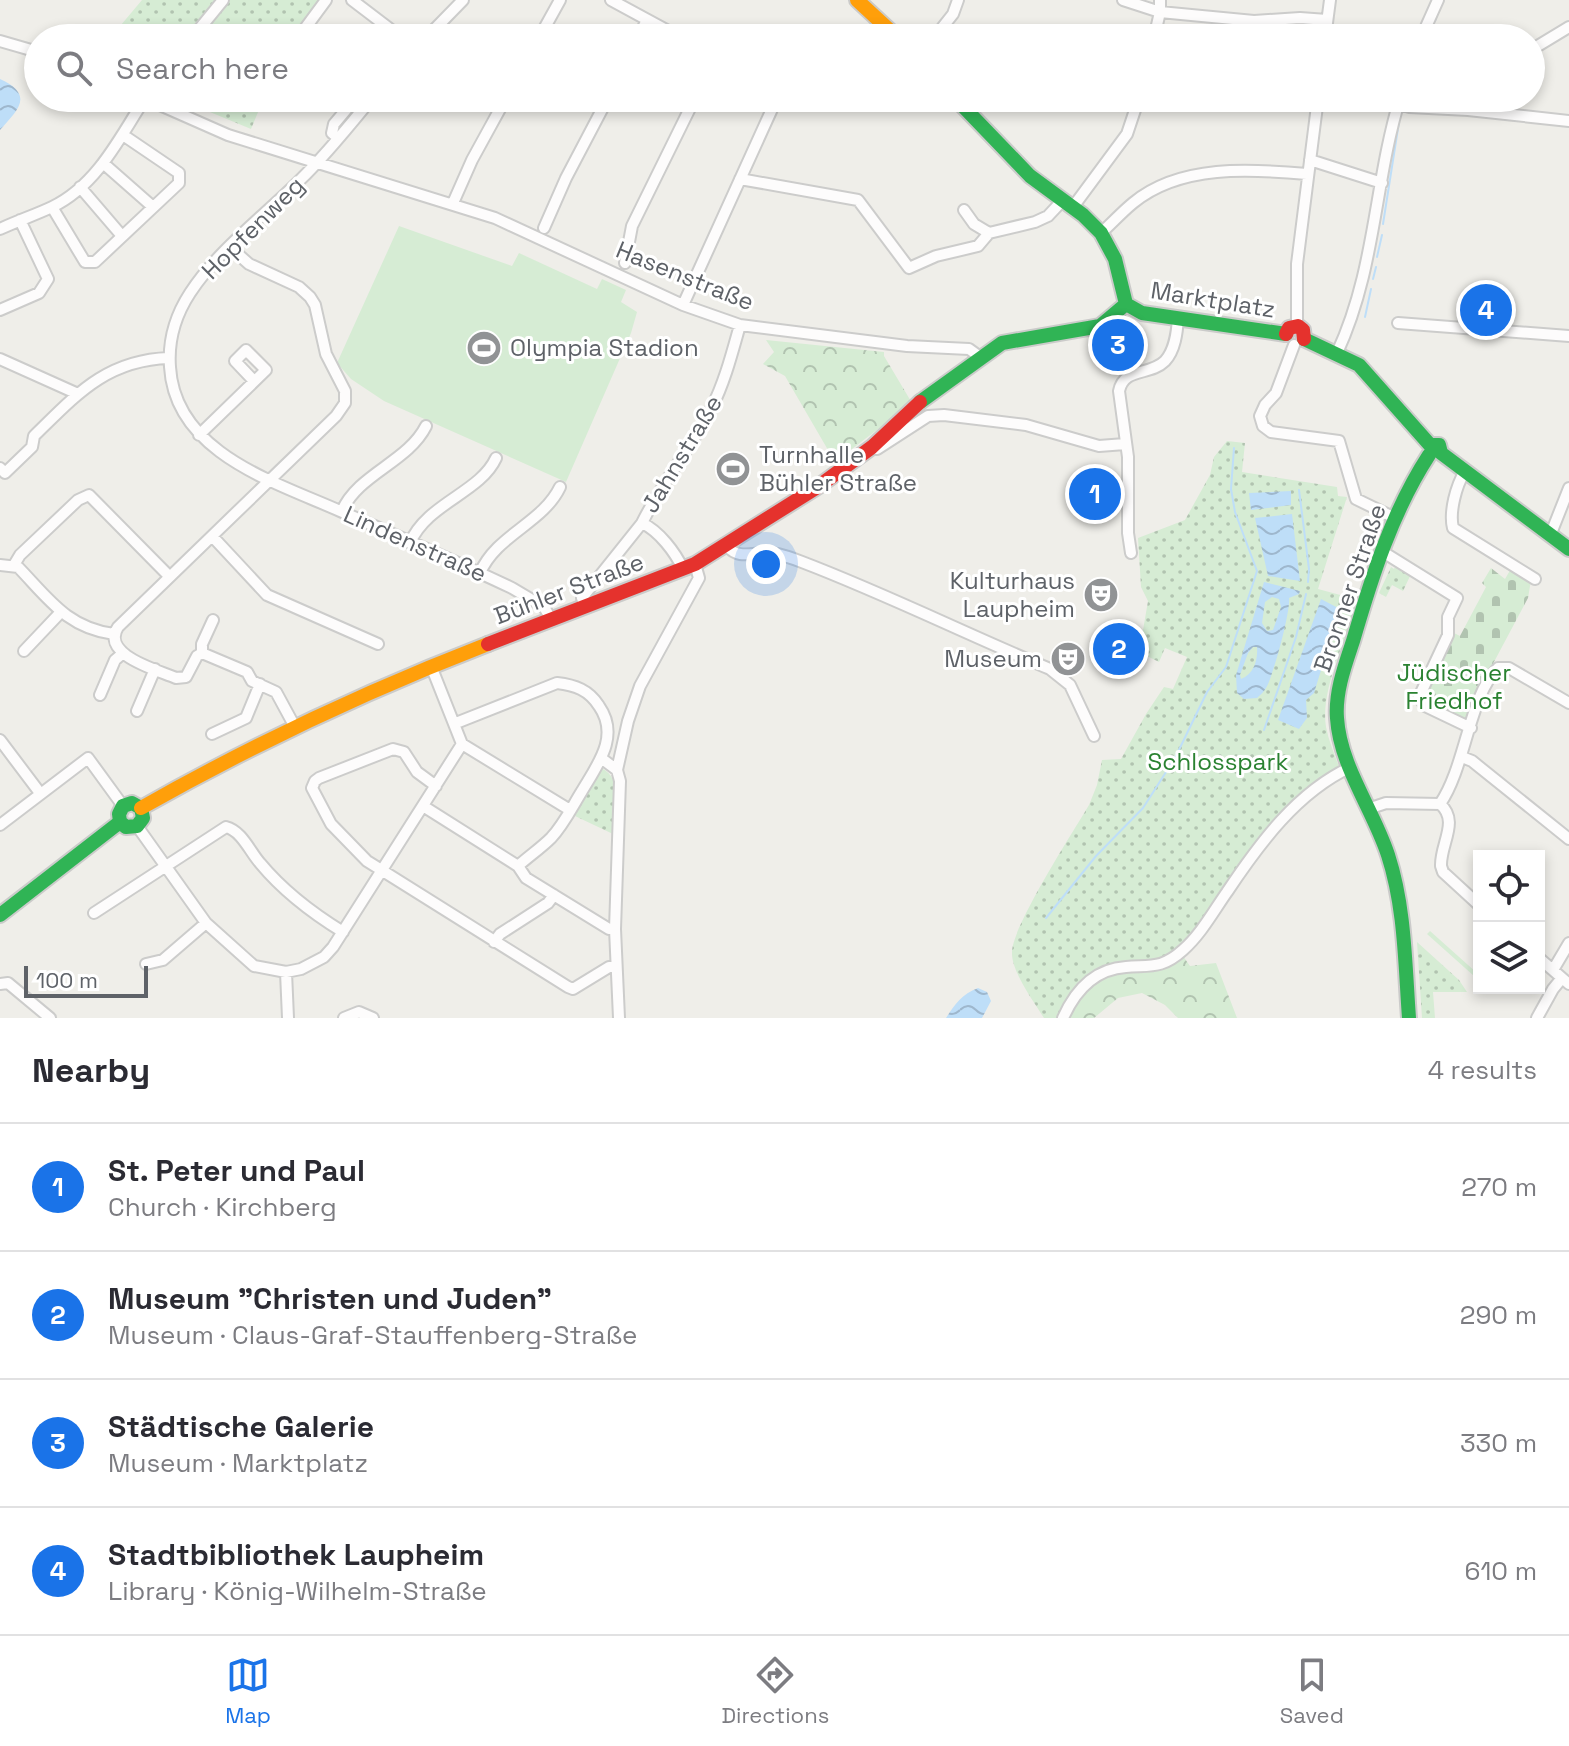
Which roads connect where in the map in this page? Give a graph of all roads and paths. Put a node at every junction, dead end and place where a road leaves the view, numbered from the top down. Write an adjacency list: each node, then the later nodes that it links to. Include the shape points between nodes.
1 (223, 0): 15 (street)
2 (326, 0): 16 (street)
3 (352, 0): 17 (street)
4 (463, 0): 18 (street)
5 (560, 0): 19 (street)
6 (611, 0): 13 (street)
7 (857, 0): 22 (street)
8 (958, 0): 23 (street)
9 (1123, 0): 12 (street)
10 (1330, 0): 14 (street)
11 (1438, 0): 25 (street)
12 (1160, 6): 14 (street, via 1254,21)
13 (647, 20): 20 (street); 21 (street)
14 (1327, 20): 24 (street)
15 (203, 24)
16 (308, 24)
17 (384, 24)
18 (440, 24)
19 (547, 24)
20 (645, 24)
21 (655, 24)
22 (883, 24)
23 (945, 24)
24 (1327, 24)
25 (1427, 24)
26 (1569, 27): 28 (street)
27 (0, 41): 29 (street)
28 (1545, 42)
29 (24, 48)
30 (136, 112): 44 (street)
31 (176, 112): 48 (street, Hasenstraße)
32 (344, 112): 45 (street, via 334,124 332,133)
33 (360, 112): 45 (street, Hopfenweg)
34 (498, 112): 53 (street)
35 (601, 112): 59 (street)
36 (688, 112): 65 (street, via 632,226)
37 (771, 112): 50 (street)
38 (968, 112): 54 (street, via 1030,176)
39 (1134, 112): 54 (street, via 1127,134)
40 (1316, 112): 46 (street)
41 (1397, 112): 51 (street)
42 (1486, 112): 43 (street)
43 (1569, 121)
44 (123, 135): 47 (street); 56 (street, via 179,173 179,183)
45 (338, 138): 48 (street, Hopfenweg)
46 (1310, 160): 49 (street); 51 (street)
47 (103, 163): 52 (street); 56 (street)
48 (316, 164): 53 (street, Hasenstraße); 64 (street, Hopfenweg)
49 (1307, 174): 62 (street, via 1261,170 1178,179 1134,201); 72 (street)
50 (740, 179): 61 (street, via 858,200 909,268 978,246); 67 (street)
51 (1382, 183): 74 (street, via 1362,284)
52 (80, 187): 55 (street); 63 (street)
53 (453, 203): 67 (street, Hasenstraße)
54 (1068, 204): 61 (street, via 1035,222); 62 (street)
55 (52, 207): 58 (street); 63 (street, via 85,262 95,262)
56 (153, 207): 63 (street)
57 (964, 210): 61 (street)
58 (20, 220): 60 (street); 68 (street, via 48,279 39,293)
59 (544, 228)
60 (0, 229)
61 (989, 233)
62 (1101, 233): 66 (street, via 1115,259)
63 (122, 236)
64 (231, 248): 76 (street, Hopfenweg, via 181,309); 88 (street, via 249,264 310,297 326,354 345,391 342,410)
65 (625, 263)
66 (1126, 304): 69 (street, Marktplatz, via 1142,313); 75 (street, Marktplatz, via 1095,327 1002,343)
67 (683, 305): 71 (street, Hasenstraße)
68 (0, 310)
69 (1178, 318): 72 (street, Marktplatz); 82 (street, via 1176,338 1164,362 1130,374 1121,383)
70 (1398, 323): 73 (street)
71 (740, 325): 75 (street, Hasenstraße, via 969,349); 93 (street, Jahnstraße, via 721,389)
72 (1295, 336): 74 (street, Marktplatz); 92 (street, via 1276,393 1260,421 1271,432 1339,441 1356,499)
73 (1569, 336)
74 (1337, 353): 84 (street, Marktplatz, via 1381,388)
75 (980, 357): 83 (street, Bühler Straße)
76 (169, 358): 79 (street, via 128,364); 81 (street, Hopfenweg, via 174,394)
77 (0, 359): 79 (street)
78 (254, 381): 81 (street)
79 (78, 394): 86 (street, via 5,473)
80 (426, 426): 91 (street, via 411,445 352,493)
81 (199, 435): 88 (street, Hopfenweg)
82 (1125, 444): 83 (street, via 1099,446 1026,425 944,415 928,416); 100 (street)
83 (872, 447): 97 (street, Bühler Straße)
84 (1433, 451): 87 (street, Marktplatz); 92 (street, Bronner Straße)
85 (496, 458): 96 (street, via 426,519)
86 (0, 468)
87 (1465, 471): 95 (street, Marktplatz); 106 (street, via 1453,528)
88 (271, 481): 91 (street, Lindenstraße); 94 (street)
89 (560, 487): 104 (street, via 486,558)
90 (1568, 493): 95 (street)
91 (342, 511): 96 (street, Lindenstraße)
92 (1395, 518): 99 (street, Bronner Straße)
93 (642, 523): 103 (street, Jahnstraße); 107 (street, via 582,598)
94 (212, 536): 105 (street); 112 (street, via 267,595)
95 (1550, 536): 98 (street, Marktplatz)
96 (410, 543): 104 (street, Lindenstraße)
97 (727, 546): 103 (street, Bühler Straße); 128 (street, via 741,555 787,556 1050,669 1070,685)
98 (1569, 549)
99 (1383, 552): 126 (street, via 1457,598 1448,617 1448,635 1419,697 1425,706); 133 (street, Bronner Straße, via 1338,692 1337,725)
100 (1131, 553)
101 (0, 565): 102 (street)
102 (14, 565): 105 (street, via 89,495); 108 (street)
103 (689, 566): 107 (street, Bühler Straße); 123 (street, via 699,578 651,663)
104 (480, 573): 109 (street, Lindenstraße, via 544,607)
105 (169, 576): 111 (street)
106 (1535, 579)
107 (585, 606): 109 (street, Bühler Straße)
108 (60, 613): 111 (street); 113 (street)
109 (551, 619): 116 (street, Bühler Straße)
110 (213, 620): 114 (street)
111 (114, 634): 115 (street)
112 (378, 644)
113 (24, 651)
114 (202, 653): 117 (street, via 183,678); 118 (street, via 247,672)
115 (122, 654): 117 (street); 119 (street)
116 (431, 666): 124 (street); 125 (street, Bühler Straße)
117 (155, 669): 121 (street)
118 (260, 684): 125 (street, via 276,692); 127 (street, via 246,718)
119 (100, 695)
120 (1569, 703): 126 (street, via 1509,668 1498,668)
121 (137, 711)
122 (607, 721): 123 (street); 124 (street, via 587,692 557,683); 132 (street)
123 (628, 721): 134 (street)
124 (456, 723): 130 (street)
125 (295, 727): 140 (street, Bühler Straße)
126 (1471, 728): 131 (street)
127 (212, 734)
128 (1094, 736)
129 (0, 740): 136 (street)
130 (462, 744): 135 (street); 142 (street)
131 (1462, 757): 137 (street); 146 (street)
132 (601, 758): 134 (street); 142 (street)
133 (1351, 767): 141 (street, Bronner Straße); 171 (street, via 1326,779 1272,831 1184,949 1155,967 1097,975 1073,997)
134 (617, 770): 155 (street)
135 (436, 786): 139 (street); 149 (street, via 400,749 312,785 331,824)
136 (40, 793): 138 (street, via 88,758); 144 (street)
137 (1440, 804): 141 (street, via 1386,803); 151 (street, via 1450,818 1443,872)
138 (123, 806): 140 (street); 143 (street)
139 (423, 806): 148 (street); 149 (street)
140 (141, 808): 145 (street, via 143,818)
141 (1371, 808): 172 (street, Bronner Straße, via 1394,878)
142 (570, 810): 148 (street, via 551,838)
143 (120, 822): 145 (street); 153 (street)
144 (0, 825)
145 (137, 826): 147 (street)
146 (1569, 839)
147 (164, 866): 152 (street); 154 (street); 156 (street, via 231,828 282,888)
148 (518, 866): 150 (street, via 526,878)
149 (382, 871): 156 (street); 157 (street)
150 (554, 895): 155 (street); 157 (street)
151 (1473, 900)
152 (94, 913)
153 (0, 915)
154 (206, 923): 160 (street, via 163,960); 163 (street, via 254,966)
155 (615, 929): 161 (street)
156 (343, 932): 163 (street, via 324,957)
157 (494, 942): 161 (street, via 573,989)
158 (1569, 943): 162 (street)
159 (1545, 963): 162 (street)
160 (146, 964)
161 (616, 967): 170 (street)
162 (1553, 970): 164 (street)
163 (286, 972): 167 (street)
164 (1566, 981): 173 (street, via 1553,989)
165 (0, 984): 166 (street, via 8,983)
166 (50, 1018)
167 (288, 1018)
168 (344, 1018): 169 (street, via 359,1012)
169 (373, 1018)
170 (619, 1018)
171 (1063, 1018)
172 (1409, 1018)
173 (1537, 1018)

